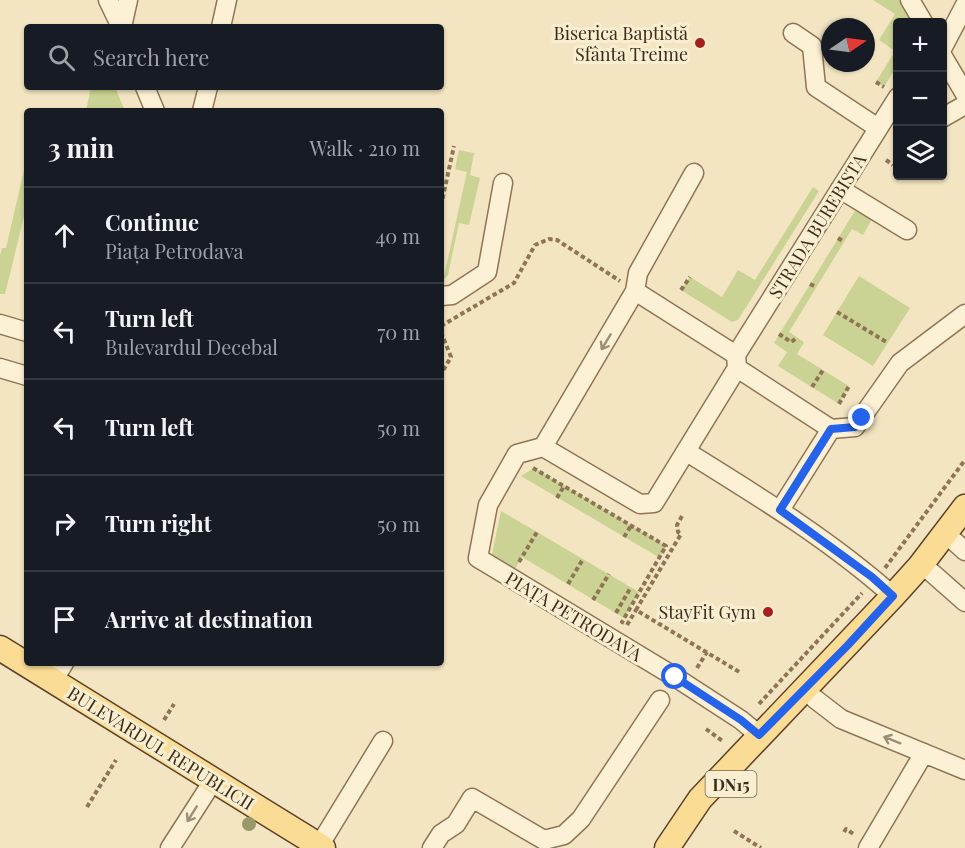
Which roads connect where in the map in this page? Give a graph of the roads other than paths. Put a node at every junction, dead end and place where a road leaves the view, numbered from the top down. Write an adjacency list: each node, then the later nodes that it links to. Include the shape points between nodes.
1 (108, 0): 7 (street)
2 (128, 0): 8 (street)
3 (227, 0): 9 (street)
4 (910, 0): 6 (street)
5 (965, 5): 11 (street)
6 (921, 18)
7 (120, 24)
8 (122, 24)
9 (222, 24)
10 (794, 33): 21 (street, via 812,46 816,87)
11 (947, 39)
12 (947, 63): 16 (street)
13 (146, 90): 18 (street)
14 (207, 90): 19 (street)
15 (891, 92): 21 (street, STRADA BUREBISTA)
16 (965, 94)
17 (965, 105): 20 (street)
18 (154, 108)
19 (203, 108)
20 (947, 115)
21 (878, 128): 24 (street, STRADA BUREBISTA)
22 (694, 173): 26 (street, via 638,273)
23 (503, 183): 27 (street, via 487,272 452,295)
24 (840, 189): 25 (street); 31 (street, STRADA BUREBISTA)
25 (907, 230)
26 (635, 291): 31 (street); 35 (street, one-way to 35)
27 (444, 296)
28 (965, 314): 34 (street, via 900,363 855,427)
29 (0, 324): 30 (street)
30 (24, 331)
31 (737, 362): 34 (street); 36 (street, STRADA BUREBISTA)
32 (0, 368): 33 (street)
33 (24, 375)
34 (831, 429): 38 (street)
35 (543, 447): 36 (street, STRADA BUREBISTA, via 640,504 654,503); 49 (street, PIAȚA PETRODAVA, via 517,454 488,505 478,558 675,677)
36 (687, 452): 38 (street)
37 (965, 507): 42 (main road, DN15)
38 (780, 510): 42 (street)
39 (962, 541): 40 (main road, DN15)
40 (931, 572): 41 (street); 47 (main road, DN15)
41 (961, 591)
42 (893, 596): 49 (main road, DN15)
43 (0, 648): 44 (main road, BULEVARDUL REPUBLICII)
44 (24, 658)
45 (44, 666): 46 (main road, BULEVARDUL REPUBLICII)
46 (59, 672): 53 (main road, BULEVARDUL REPUBLICII)
47 (815, 699): 51 (street, one-way to 47, via 841,719); 58 (main road, DN15, via 712,803)
48 (660, 700): 56 (street, via 581,819 564,836 544,840 472,798 456,824 441,834)
49 (759, 735): 57 (main road, DN15, via 700,799)
50 (383, 741): 54 (street)
51 (924, 753): 52 (street); 59 (street)
52 (965, 770)
53 (213, 781): 54 (main road, BULEVARDUL REPUBLICII); 55 (street, one-way to 55)
54 (321, 847)
55 (170, 848)
56 (432, 848)
57 (667, 848)
58 (678, 848)
59 (868, 848)

